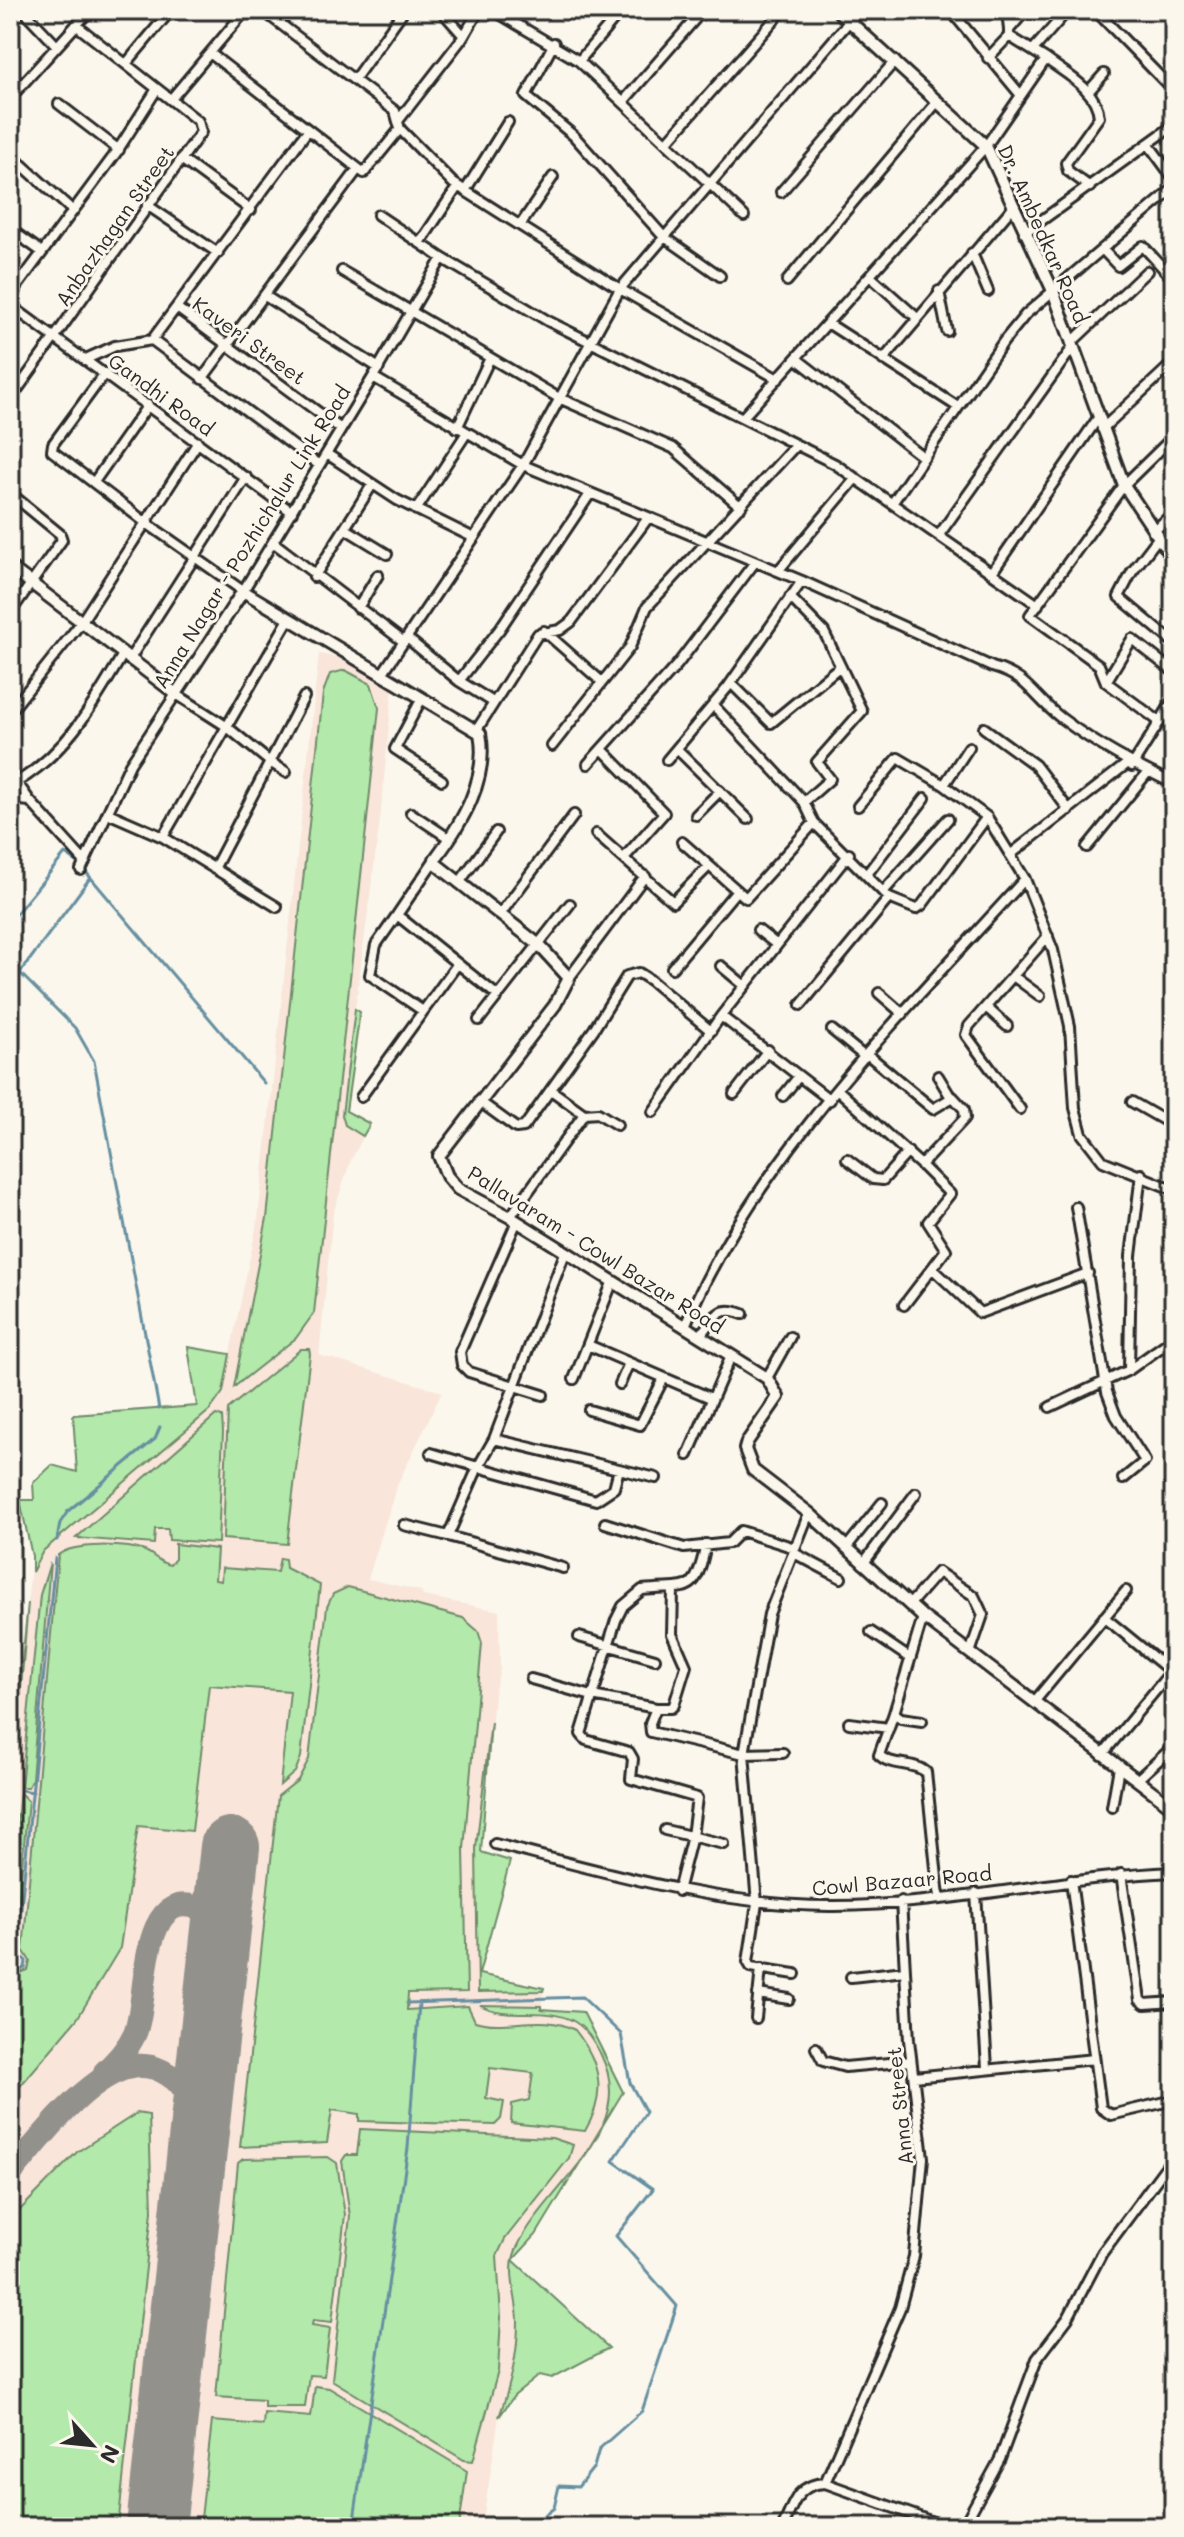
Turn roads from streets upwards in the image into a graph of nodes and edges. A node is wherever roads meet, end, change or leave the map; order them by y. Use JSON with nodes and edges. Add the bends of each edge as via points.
{"nodes":[{"id":1,"x":23,"y":10,"type":"edge"},
{"id":2,"x":90,"y":10,"type":"edge"},
{"id":3,"x":171,"y":10,"type":"edge"},
{"id":4,"x":246,"y":10,"type":"edge"},
{"id":5,"x":262,"y":10,"type":"edge"},
{"id":6,"x":404,"y":10,"type":"edge"},
{"id":7,"x":441,"y":10,"type":"edge"},
{"id":8,"x":479,"y":10,"type":"edge"},
{"id":9,"x":493,"y":10,"type":"edge"},
{"id":10,"x":622,"y":10,"type":"edge"},
{"id":11,"x":703,"y":10,"type":"edge"},
{"id":12,"x":783,"y":10,"type":"edge"},
{"id":13,"x":837,"y":10,"type":"edge"},
{"id":14,"x":859,"y":10,"type":"edge"},
{"id":15,"x":1007,"y":10,"type":"edge"},
{"id":16,"x":1026,"y":10,"type":"edge"},
{"id":17,"x":1068,"y":10,"type":"edge"},
{"id":18,"x":1095,"y":10,"type":"edge"},
{"id":19,"x":956,"y":17,"type":"dead end"},
{"id":20,"x":850,"y":21,"type":"junction"},
{"id":21,"x":76,"y":25,"type":"junction"},
{"id":22,"x":1009,"y":33,"type":"junction"},
{"id":23,"x":464,"y":36,"type":"junction"},
{"id":24,"x":554,"y":43,"type":"junction"},
{"id":25,"x":57,"y":46,"type":"junction"},
{"id":26,"x":1033,"y":50,"type":"junction"},
{"id":27,"x":211,"y":54,"type":"junction"},
{"id":28,"x":988,"y":58,"type":"junction"},
{"id":29,"x":1046,"y":59,"type":"junction"},
{"id":30,"x":579,"y":61,"type":"junction"},
{"id":31,"x":895,"y":61,"type":"junction"},
{"id":32,"x":126,"y":64,"type":"junction"},
{"id":33,"x":1104,"y":74,"type":"dead end"},
{"id":34,"x":354,"y":80,"type":"junction"},
{"id":35,"x":157,"y":89,"type":"junction"},
{"id":36,"x":1174,"y":91,"type":"edge"},
{"id":37,"x":1088,"y":92,"type":"junction"},
{"id":38,"x":1019,"y":93,"type":"junction"},
{"id":39,"x":10,"y":98,"type":"edge"},
{"id":40,"x":171,"y":99,"type":"junction"},
{"id":41,"x":938,"y":101,"type":"junction"},
{"id":42,"x":623,"y":102,"type":"junction"},
{"id":43,"x":59,"y":104,"type":"dead end"},
{"id":44,"x":508,"y":122,"type":"dead end"},
{"id":45,"x":399,"y":125,"type":"junction"},
{"id":46,"x":1174,"y":125,"type":"edge"},
{"id":47,"x":308,"y":130,"type":"junction"},
{"id":48,"x":667,"y":142,"type":"junction"},
{"id":49,"x":1149,"y":145,"type":"junction"},
{"id":50,"x":986,"y":146,"type":"junction"},
{"id":51,"x":119,"y":150,"type":"junction"},
{"id":52,"x":10,"y":154,"type":"edge"},
{"id":53,"x":181,"y":159,"type":"junction"},
{"id":54,"x":358,"y":169,"type":"junction"},
{"id":55,"x":553,"y":177,"type":"dead end"},
{"id":56,"x":1174,"y":179,"type":"edge"},
{"id":57,"x":712,"y":183,"type":"junction"},
{"id":58,"x":1090,"y":187,"type":"junction"},
{"id":59,"x":462,"y":188,"type":"junction"},
{"id":60,"x":1174,"y":188,"type":"edge"},
{"id":61,"x":781,"y":192,"type":"dead end"},
{"id":62,"x":147,"y":205,"type":"junction"},
{"id":63,"x":1012,"y":208,"type":"junction"},
{"id":64,"x":72,"y":210,"type":"junction"},
{"id":65,"x":251,"y":210,"type":"junction"},
{"id":66,"x":378,"y":215,"type":"dead end"},
{"id":67,"x":744,"y":216,"type":"dead end"},
{"id":68,"x":521,"y":224,"type":"junction"},
{"id":69,"x":10,"y":229,"type":"edge"},
{"id":70,"x":1024,"y":233,"type":"junction"},
{"id":71,"x":663,"y":236,"type":"junction"},
{"id":72,"x":420,"y":243,"type":"junction"},
{"id":73,"x":1102,"y":249,"type":"junction"},
{"id":74,"x":42,"y":252,"type":"junction"},
{"id":75,"x":218,"y":253,"type":"junction"},
{"id":76,"x":972,"y":253,"type":"junction"},
{"id":77,"x":442,"y":258,"type":"junction"},
{"id":78,"x":342,"y":271,"type":"dead end"},
{"id":79,"x":1147,"y":271,"type":"dead end"},
{"id":80,"x":720,"y":276,"type":"dead end"},
{"id":81,"x":871,"y":277,"type":"junction"},
{"id":82,"x":1174,"y":280,"type":"edge"},
{"id":83,"x":787,"y":281,"type":"dead end"},
{"id":84,"x":620,"y":289,"type":"junction"},
{"id":85,"x":939,"y":291,"type":"junction"},
{"id":86,"x":988,"y":291,"type":"dead end"},
{"id":87,"x":1053,"y":291,"type":"junction"},
{"id":88,"x":10,"y":296,"type":"edge"},
{"id":89,"x":265,"y":296,"type":"junction"},
{"id":90,"x":10,"y":305,"type":"edge"},
{"id":91,"x":177,"y":308,"type":"junction"},
{"id":92,"x":411,"y":312,"type":"junction"},
{"id":93,"x":916,"y":317,"type":"junction"},
{"id":94,"x":829,"y":324,"type":"junction"},
{"id":95,"x":947,"y":331,"type":"dead end"},
{"id":96,"x":55,"y":338,"type":"junction"},
{"id":97,"x":152,"y":340,"type":"junction"},
{"id":98,"x":590,"y":342,"type":"junction"},
{"id":99,"x":228,"y":345,"type":"junction"},
{"id":100,"x":1072,"y":345,"type":"junction"},
{"id":101,"x":490,"y":358,"type":"junction"},
{"id":102,"x":86,"y":359,"type":"junction"},
{"id":103,"x":797,"y":359,"type":"junction"},
{"id":104,"x":883,"y":360,"type":"junction"},
{"id":105,"x":1174,"y":362,"type":"edge"},
{"id":106,"x":376,"y":372,"type":"junction"},
{"id":107,"x":105,"y":373,"type":"junction"},
{"id":108,"x":202,"y":379,"type":"junction"},
{"id":109,"x":778,"y":379,"type":"junction"},
{"id":110,"x":559,"y":398,"type":"junction"},
{"id":111,"x":10,"y":400,"type":"edge"},
{"id":112,"x":148,"y":405,"type":"junction"},
{"id":113,"x":958,"y":407,"type":"junction"},
{"id":114,"x":744,"y":416,"type":"junction"},
{"id":115,"x":1100,"y":424,"type":"junction"},
{"id":116,"x":457,"y":428,"type":"junction"},
{"id":117,"x":341,"y":429,"type":"junction"},
{"id":118,"x":466,"y":434,"type":"junction"},
{"id":119,"x":1174,"y":436,"type":"edge"},
{"id":120,"x":198,"y":442,"type":"junction"},
{"id":121,"x":796,"y":445,"type":"junction"},
{"id":122,"x":327,"y":454,"type":"junction"},
{"id":123,"x":923,"y":457,"type":"junction"},
{"id":124,"x":319,"y":465,"type":"junction"},
{"id":125,"x":523,"y":465,"type":"junction"},
{"id":126,"x":246,"y":477,"type":"junction"},
{"id":127,"x":856,"y":478,"type":"junction"},
{"id":128,"x":94,"y":482,"type":"junction"},
{"id":129,"x":372,"y":485,"type":"junction"},
{"id":130,"x":1124,"y":485,"type":"junction"},
{"id":131,"x":10,"y":493,"type":"edge"},
{"id":132,"x":590,"y":494,"type":"junction"},
{"id":133,"x":893,"y":502,"type":"junction"},
{"id":134,"x":741,"y":507,"type":"junction"},
{"id":135,"x":416,"y":510,"type":"junction"},
{"id":136,"x":292,"y":512,"type":"junction"},
{"id":137,"x":1174,"y":512,"type":"edge"},
{"id":138,"x":648,"y":518,"type":"junction"},
{"id":139,"x":145,"y":522,"type":"junction"},
{"id":140,"x":346,"y":529,"type":"junction"},
{"id":141,"x":939,"y":535,"type":"junction"},
{"id":142,"x":1156,"y":535,"type":"junction"},
{"id":143,"x":474,"y":538,"type":"junction"},
{"id":144,"x":273,"y":542,"type":"junction"},
{"id":145,"x":709,"y":543,"type":"junction"},
{"id":146,"x":194,"y":554,"type":"junction"},
{"id":147,"x":387,"y":554,"type":"dead end"},
{"id":148,"x":1174,"y":560,"type":"edge"},
{"id":149,"x":755,"y":562,"type":"junction"},
{"id":150,"x":10,"y":567,"type":"edge"},
{"id":151,"x":778,"y":571,"type":"junction"},
{"id":152,"x":993,"y":571,"type":"junction"},
{"id":153,"x":378,"y":575,"type":"dead end"},
{"id":154,"x":314,"y":577,"type":"junction"},
{"id":155,"x":802,"y":581,"type":"junction"},
{"id":156,"x":33,"y":585,"type":"junction"},
{"id":157,"x":243,"y":591,"type":"junction"},
{"id":158,"x":790,"y":597,"type":"junction"},
{"id":159,"x":1038,"y":605,"type":"junction"},
{"id":160,"x":358,"y":608,"type":"junction"},
{"id":161,"x":10,"y":613,"type":"edge"},
{"id":162,"x":289,"y":619,"type":"junction"},
{"id":163,"x":80,"y":624,"type":"junction"},
{"id":164,"x":544,"y":631,"type":"junction"},
{"id":165,"x":406,"y":640,"type":"junction"},
{"id":166,"x":1174,"y":643,"type":"edge"},
{"id":167,"x":125,"y":658,"type":"junction"},
{"id":168,"x":838,"y":668,"type":"junction"},
{"id":169,"x":1174,"y":672,"type":"edge"},
{"id":170,"x":382,"y":674,"type":"junction"},
{"id":171,"x":459,"y":681,"type":"junction"},
{"id":172,"x":602,"y":682,"type":"junction"},
{"id":173,"x":1106,"y":682,"type":"junction"},
{"id":174,"x":731,"y":683,"type":"junction"},
{"id":175,"x":176,"y":694,"type":"junction"},
{"id":176,"x":304,"y":697,"type":"dead end"},
{"id":177,"x":422,"y":698,"type":"junction"},
{"id":178,"x":1174,"y":699,"type":"edge"},
{"id":179,"x":493,"y":702,"type":"junction"},
{"id":180,"x":714,"y":706,"type":"junction"},
{"id":181,"x":10,"y":712,"type":"edge"},
{"id":182,"x":1160,"y":722,"type":"junction"},
{"id":183,"x":226,"y":726,"type":"junction"},
{"id":184,"x":984,"y":728,"type":"dead end"},
{"id":185,"x":476,"y":731,"type":"junction"},
{"id":186,"x":552,"y":746,"type":"dead end"},
{"id":187,"x":969,"y":747,"type":"dead end"},
{"id":188,"x":602,"y":749,"type":"junction"},
{"id":189,"x":677,"y":749,"type":"junction"},
{"id":190,"x":667,"y":760,"type":"dead end"},
{"id":191,"x":270,"y":762,"type":"junction"},
{"id":192,"x":588,"y":764,"type":"dead end"},
{"id":193,"x":1130,"y":765,"type":"junction"},
{"id":194,"x":286,"y":772,"type":"dead end"},
{"id":195,"x":1148,"y":772,"type":"junction"},
{"id":196,"x":10,"y":773,"type":"edge"},
{"id":197,"x":442,"y":780,"type":"dead end"},
{"id":198,"x":17,"y":782,"type":"junction"},
{"id":199,"x":1174,"y":784,"type":"edge"},
{"id":200,"x":944,"y":785,"type":"junction"},
{"id":201,"x":720,"y":791,"type":"junction"},
{"id":202,"x":925,"y":798,"type":"dead end"},
{"id":203,"x":10,"y":799,"type":"edge"},
{"id":204,"x":30,"y":801,"type":"junction"},
{"id":205,"x":804,"y":802,"type":"junction"},
{"id":206,"x":858,"y":806,"type":"dead end"},
{"id":207,"x":1069,"y":810,"type":"junction"},
{"id":208,"x":108,"y":813,"type":"junction"},
{"id":209,"x":411,"y":813,"type":"dead end"},
{"id":210,"x":574,"y":815,"type":"dead end"},
{"id":211,"x":696,"y":815,"type":"dead end"},
{"id":212,"x":987,"y":817,"type":"junction"},
{"id":213,"x":748,"y":819,"type":"dead end"},
{"id":214,"x":948,"y":819,"type":"dead end"},
{"id":215,"x":814,"y":823,"type":"junction"},
{"id":216,"x":496,"y":832,"type":"dead end"},
{"id":217,"x":596,"y":834,"type":"dead end"},
{"id":218,"x":163,"y":837,"type":"junction"},
{"id":219,"x":450,"y":839,"type":"junction"},
{"id":220,"x":682,"y":842,"type":"dead end"},
{"id":221,"x":1087,"y":847,"type":"dead end"},
{"id":222,"x":849,"y":854,"type":"junction"},
{"id":223,"x":1010,"y":855,"type":"junction"},
{"id":224,"x":625,"y":857,"type":"junction"},
{"id":225,"x":435,"y":859,"type":"junction"},
{"id":226,"x":709,"y":866,"type":"junction"},
{"id":227,"x":214,"y":869,"type":"junction"},
{"id":228,"x":867,"y":874,"type":"junction"},
{"id":229,"x":645,"y":876,"type":"junction"},
{"id":230,"x":1025,"y":879,"type":"junction"},
{"id":231,"x":459,"y":883,"type":"junction"},
{"id":232,"x":737,"y":890,"type":"junction"},
{"id":233,"x":886,"y":895,"type":"junction"},
{"id":234,"x":570,"y":904,"type":"dead end"},
{"id":235,"x":277,"y":907,"type":"dead end"},
{"id":236,"x":501,"y":913,"type":"junction"},
{"id":237,"x":397,"y":915,"type":"junction"},
{"id":238,"x":758,"y":930,"type":"dead end"},
{"id":239,"x":1048,"y":936,"type":"junction"},
{"id":240,"x":539,"y":945,"type":"junction"},
{"id":241,"x":777,"y":945,"type":"junction"},
{"id":242,"x":456,"y":966,"type":"junction"},
{"id":243,"x":721,"y":966,"type":"dead end"},
{"id":244,"x":672,"y":968,"type":"dead end"},
{"id":245,"x":1013,"y":976,"type":"junction"},
{"id":246,"x":569,"y":978,"type":"junction"},
{"id":247,"x":745,"y":986,"type":"junction"},
{"id":248,"x":879,"y":993,"type":"dead end"},
{"id":249,"x":498,"y":996,"type":"junction"},
{"id":250,"x":1040,"y":996,"type":"dead end"},
{"id":251,"x":801,"y":1005,"type":"dead end"},
{"id":252,"x":986,"y":1007,"type":"junction"},
{"id":253,"x":423,"y":1011,"type":"junction"},
{"id":254,"x":903,"y":1014,"type":"junction"},
{"id":255,"x":721,"y":1016,"type":"junction"},
{"id":256,"x":479,"y":1020,"type":"dead end"},
{"id":257,"x":1007,"y":1026,"type":"dead end"},
{"id":258,"x":832,"y":1030,"type":"dead end"},
{"id":259,"x":711,"y":1031,"type":"junction"},
{"id":260,"x":768,"y":1050,"type":"junction"},
{"id":261,"x":866,"y":1056,"type":"junction"},
{"id":262,"x":799,"y":1076,"type":"junction"},
{"id":263,"x":938,"y":1076,"type":"dead end"},
{"id":264,"x":551,"y":1090,"type":"junction"},
{"id":265,"x":838,"y":1090,"type":"junction"},
{"id":266,"x":734,"y":1094,"type":"dead end"},
{"id":267,"x":783,"y":1096,"type":"dead end"},
{"id":268,"x":950,"y":1096,"type":"junction"},
{"id":269,"x":361,"y":1097,"type":"dead end"},
{"id":270,"x":830,"y":1100,"type":"junction"},
{"id":271,"x":479,"y":1101,"type":"junction"},
{"id":272,"x":1132,"y":1102,"type":"dead end"},
{"id":273,"x":1020,"y":1109,"type":"dead end"},
{"id":274,"x":653,"y":1112,"type":"dead end"},
{"id":275,"x":584,"y":1114,"type":"junction"},
{"id":276,"x":617,"y":1125,"type":"dead end"},
{"id":277,"x":1174,"y":1126,"type":"edge"},
{"id":278,"x":908,"y":1152,"type":"junction"},
{"id":279,"x":847,"y":1159,"type":"dead end"},
{"id":280,"x":921,"y":1165,"type":"junction"},
{"id":281,"x":1141,"y":1174,"type":"junction"},
{"id":282,"x":1174,"y":1184,"type":"edge"},
{"id":283,"x":1076,"y":1207,"type":"dead end"},
{"id":284,"x":513,"y":1219,"type":"junction"},
{"id":285,"x":565,"y":1253,"type":"junction"},
{"id":286,"x":933,"y":1269,"type":"junction"},
{"id":287,"x":1088,"y":1273,"type":"junction"},
{"id":288,"x":612,"y":1283,"type":"junction"},
{"id":289,"x":904,"y":1305,"type":"dead end"},
{"id":290,"x":743,"y":1314,"type":"dead end"},
{"id":291,"x":685,"y":1326,"type":"junction"},
{"id":292,"x":700,"y":1336,"type":"junction"},
{"id":293,"x":790,"y":1337,"type":"dead end"},
{"id":294,"x":1174,"y":1338,"type":"edge"},
{"id":295,"x":588,"y":1345,"type":"junction"},
{"id":296,"x":731,"y":1356,"type":"junction"},
{"id":297,"x":629,"y":1363,"type":"junction"},
{"id":298,"x":1129,"y":1370,"type":"junction"},
{"id":299,"x":664,"y":1378,"type":"junction"},
{"id":300,"x":767,"y":1378,"type":"junction"},
{"id":301,"x":1107,"y":1378,"type":"junction"},
{"id":302,"x":574,"y":1379,"type":"dead end"},
{"id":303,"x":512,"y":1384,"type":"junction"},
{"id":304,"x":620,"y":1384,"type":"dead end"},
{"id":305,"x":543,"y":1395,"type":"dead end"},
{"id":306,"x":711,"y":1398,"type":"junction"},
{"id":307,"x":1050,"y":1407,"type":"dead end"},
{"id":308,"x":589,"y":1410,"type":"dead end"},
{"id":309,"x":494,"y":1439,"type":"junction"},
{"id":310,"x":431,"y":1453,"type":"dead end"},
{"id":311,"x":688,"y":1455,"type":"dead end"},
{"id":312,"x":478,"y":1467,"type":"junction"},
{"id":313,"x":619,"y":1469,"type":"junction"},
{"id":314,"x":656,"y":1478,"type":"dead end"},
{"id":315,"x":1123,"y":1479,"type":"dead end"},
{"id":316,"x":916,"y":1493,"type":"dead end"},
{"id":317,"x":882,"y":1503,"type":"dead end"},
{"id":318,"x":809,"y":1513,"type":"junction"},
{"id":319,"x":605,"y":1523,"type":"dead end"},
{"id":320,"x":404,"y":1525,"type":"dead end"},
{"id":321,"x":448,"y":1536,"type":"junction"},
{"id":322,"x":706,"y":1544,"type":"junction"},
{"id":323,"x":846,"y":1548,"type":"junction"},
{"id":324,"x":794,"y":1551,"type":"junction"},
{"id":325,"x":863,"y":1564,"type":"junction"},
{"id":326,"x":563,"y":1568,"type":"dead end"},
{"id":327,"x":841,"y":1578,"type":"dead end"},
{"id":328,"x":673,"y":1590,"type":"junction"},
{"id":329,"x":1126,"y":1591,"type":"dead end"},
{"id":330,"x":910,"y":1604,"type":"junction"},
{"id":331,"x":923,"y":1617,"type":"junction"},
{"id":332,"x":1104,"y":1617,"type":"junction"},
{"id":333,"x":871,"y":1632,"type":"dead end"},
{"id":334,"x":579,"y":1637,"type":"dead end"},
{"id":335,"x":608,"y":1645,"type":"junction"},
{"id":336,"x":970,"y":1653,"type":"junction"},
{"id":337,"x":908,"y":1657,"type":"junction"},
{"id":338,"x":655,"y":1659,"type":"dead end"},
{"id":339,"x":1173,"y":1671,"type":"edge"},
{"id":340,"x":531,"y":1679,"type":"dead end"},
{"id":341,"x":592,"y":1696,"type":"junction"},
{"id":342,"x":1034,"y":1702,"type":"junction"},
{"id":343,"x":656,"y":1708,"type":"junction"},
{"id":344,"x":894,"y":1713,"type":"junction"},
{"id":345,"x":922,"y":1721,"type":"dead end"},
{"id":346,"x":849,"y":1723,"type":"dead end"},
{"id":347,"x":889,"y":1728,"type":"junction"},
{"id":348,"x":1174,"y":1746,"type":"edge"},
{"id":349,"x":783,"y":1753,"type":"dead end"},
{"id":350,"x":744,"y":1754,"type":"junction"},
{"id":351,"x":1102,"y":1755,"type":"junction"},
{"id":352,"x":1119,"y":1767,"type":"junction"},
{"id":353,"x":1138,"y":1779,"type":"junction"},
{"id":354,"x":1112,"y":1807,"type":"dead end"},
{"id":355,"x":1174,"y":1808,"type":"edge"},
{"id":356,"x":665,"y":1830,"type":"dead end"},
{"id":357,"x":692,"y":1836,"type":"junction"},
{"id":358,"x":495,"y":1844,"type":"dead end"},
{"id":359,"x":724,"y":1844,"type":"dead end"},
{"id":360,"x":1174,"y":1872,"type":"edge"},
{"id":361,"x":1121,"y":1874,"type":"junction"},
{"id":362,"x":1071,"y":1880,"type":"junction"},
{"id":363,"x":678,"y":1891,"type":"junction"},
{"id":364,"x":976,"y":1893,"type":"junction"},
{"id":365,"x":939,"y":1897,"type":"junction"},
{"id":366,"x":901,"y":1901,"type":"junction"},
{"id":367,"x":757,"y":1903,"type":"junction"},
{"id":368,"x":761,"y":1968,"type":"junction"},
{"id":369,"x":905,"y":1971,"type":"junction"},
{"id":370,"x":795,"y":1974,"type":"dead end"},
{"id":371,"x":851,"y":1977,"type":"dead end"},
{"id":372,"x":758,"y":1994,"type":"junction"},
{"id":373,"x":789,"y":1999,"type":"dead end"},
{"id":374,"x":1174,"y":2002,"type":"edge"},
{"id":375,"x":756,"y":2018,"type":"dead end"},
{"id":376,"x":816,"y":2048,"type":"dead end"},
{"id":377,"x":1094,"y":2059,"type":"junction"},
{"id":378,"x":911,"y":2061,"type":"junction"},
{"id":379,"x":987,"y":2068,"type":"junction"},
{"id":380,"x":914,"y":2077,"type":"junction"},
{"id":381,"x":1174,"y":2100,"type":"edge"},
{"id":382,"x":1174,"y":2156,"type":"edge"},
{"id":383,"x":825,"y":2483,"type":"junction"},
{"id":384,"x":783,"y":2527,"type":"edge"},
{"id":385,"x":949,"y":2527,"type":"edge"}],
"edges":[{"from":1,"to":25,"type":"street"},
{"from":2,"to":21,"type":"street"},
{"from":3,"to":32,"type":"street"},
{"from":4,"to":27,"type":"street"},
{"from":5,"to":34,"type":"street"},
{"from":6,"to":34,"type":"street"},
{"from":7,"to":23,"type":"street"},
{"from":8,"to":23,"type":"street"},
{"from":9,"to":24,"type":"street"},
{"from":10,"to":30,"type":"street"},
{"from":11,"to":42,"type":"street"},
{"from":12,"to":48,"type":"street"},
{"from":13,"to":20,"type":"street","name":"Dr. Ambedkar Road"},
{"from":14,"to":20,"type":"street"},
{"from":15,"to":22,"type":"street"},
{"from":16,"to":22,"type":"street"},
{"from":17,"to":26,"type":"street"},
{"from":18,"to":36,"type":"street"},
{"from":19,"to":28,"type":"street"},
{"from":20,"to":31,"type":"street","name":"Dr. Ambedkar Road"},
{"from":20,"to":57,"type":"street"},
{"from":21,"to":25,"type":"street"},
{"from":21,"to":32,"type":"street"},
{"from":22,"to":26,"type":"street"},
{"from":22,"to":28,"type":"street"},
{"from":23,"to":45,"type":"street"},
{"from":24,"to":30,"type":"street"},
{"from":24,"to":71,"type":"street","via":[[526,96],[574,136]]},
{"from":25,"to":39,"type":"street"},
{"from":26,"to":29,"type":"street"},
{"from":27,"to":40,"type":"street"},
{"from":27,"to":47,"type":"street"},
{"from":28,"to":38,"type":"street"},
{"from":29,"to":37,"type":"street"},
{"from":29,"to":38,"type":"street"},
{"from":30,"to":42,"type":"street"},
{"from":31,"to":41,"type":"street","name":"Dr. Ambedkar Road"},
{"from":31,"to":61,"type":"street"},
{"from":32,"to":35,"type":"street"},
{"from":33,"to":37,"type":"street"},
{"from":34,"to":45,"type":"street","via":[[395,111]]},
{"from":35,"to":40,"type":"street"},
{"from":35,"to":51,"type":"street"},
{"from":37,"to":58,"type":"street","via":[[1099,117],[1066,163],[1068,171]]},
{"from":38,"to":50,"type":"street"},
{"from":40,"to":53,"type":"street","name":"Anbazhagan Street","via":[[198,121],[201,132]]},
{"from":41,"to":50,"type":"street","name":"Dr. Ambedkar Road"},
{"from":41,"to":83,"type":"street"},
{"from":42,"to":48,"type":"street"},
{"from":43,"to":51,"type":"street"},
{"from":44,"to":59,"type":"street"},
{"from":45,"to":54,"type":"street","via":[[369,170]]},
{"from":45,"to":59,"type":"street"},
{"from":46,"to":49,"type":"street"},
{"from":47,"to":54,"type":"street"},
{"from":47,"to":65,"type":"street"},
{"from":48,"to":57,"type":"street"},
{"from":49,"to":56,"type":"street"},
{"from":49,"to":58,"type":"street"},
{"from":50,"to":63,"type":"street","name":"Dr. Ambedkar Road"},
{"from":50,"to":81,"type":"street"},
{"from":51,"to":64,"type":"street"},
{"from":52,"to":64,"type":"street"},
{"from":53,"to":62,"type":"street","name":"Anbazhagan Street"},
{"from":53,"to":65,"type":"street"},
{"from":54,"to":89,"type":"street"},
{"from":55,"to":68,"type":"street"},
{"from":57,"to":67,"type":"street"},
{"from":57,"to":71,"type":"street"},
{"from":58,"to":70,"type":"street"},
{"from":59,"to":68,"type":"street"},
{"from":59,"to":72,"type":"street"},
{"from":60,"to":73,"type":"street"},
{"from":62,"to":75,"type":"street"},
{"from":62,"to":96,"type":"street","name":"Anbazhagan Street"},
{"from":63,"to":70,"type":"street","name":"Dr. Ambedkar Road"},
{"from":63,"to":76,"type":"street"},
{"from":64,"to":74,"type":"street"},
{"from":65,"to":75,"type":"street"},
{"from":66,"to":72,"type":"street"},
{"from":68,"to":84,"type":"street"},
{"from":69,"to":74,"type":"street"},
{"from":70,"to":87,"type":"street","name":"Dr. Ambedkar Road"},
{"from":71,"to":80,"type":"street"},
{"from":71,"to":84,"type":"street"},
{"from":72,"to":77,"type":"street"},
{"from":73,"to":82,"type":"street","via":[[1118,266],[1143,246]]},
{"from":73,"to":87,"type":"street"},
{"from":74,"to":88,"type":"street"},
{"from":75,"to":91,"type":"street"},
{"from":76,"to":85,"type":"street"},
{"from":76,"to":86,"type":"street"},
{"from":77,"to":92,"type":"street"},
{"from":77,"to":98,"type":"street"},
{"from":78,"to":92,"type":"street"},
{"from":79,"to":100,"type":"street"},
{"from":81,"to":93,"type":"street"},
{"from":81,"to":94,"type":"street"},
{"from":84,"to":98,"type":"street"},
{"from":84,"to":109,"type":"street"},
{"from":85,"to":93,"type":"street"},
{"from":85,"to":95,"type":"street"},
{"from":87,"to":100,"type":"street","name":"Dr. Ambedkar Road"},
{"from":87,"to":113,"type":"street","via":[[1004,341]]},
{"from":89,"to":99,"type":"street"},
{"from":89,"to":106,"type":"street"},
{"from":90,"to":96,"type":"street","name":"Gandhi Road"},
{"from":91,"to":97,"type":"street"},
{"from":91,"to":99,"type":"street","name":"Kaveri Street"},
{"from":92,"to":101,"type":"street"},
{"from":92,"to":106,"type":"street"},
{"from":93,"to":104,"type":"street"},
{"from":94,"to":103,"type":"street"},
{"from":94,"to":104,"type":"street"},
{"from":96,"to":102,"type":"street","name":"Gandhi Road"},
{"from":96,"to":111,"type":"street","name":"Anbazhagan Street"},
{"from":97,"to":102,"type":"street","via":[[115,346]]},
{"from":97,"to":108,"type":"street"},
{"from":98,"to":110,"type":"street"},
{"from":98,"to":114,"type":"street"},
{"from":99,"to":108,"type":"street"},
{"from":99,"to":117,"type":"street","name":"Kaveri Street"},
{"from":100,"to":115,"type":"street","name":"Dr. Ambedkar Road"},
{"from":100,"to":141,"type":"street"},
{"from":101,"to":110,"type":"street"},
{"from":101,"to":116,"type":"street"},
{"from":102,"to":107,"type":"street","name":"Gandhi Road"},
{"from":103,"to":109,"type":"street"},
{"from":103,"to":123,"type":"street"},
{"from":104,"to":113,"type":"street"},
{"from":105,"to":115,"type":"street"},
{"from":106,"to":116,"type":"street","name":"Anna Nagar - Pozhichalur Link Road"},
{"from":106,"to":117,"type":"street","name":"Anna Nagar - Pozhichalur Link Road"},
{"from":107,"to":112,"type":"street","name":"Gandhi Road"},
{"from":107,"to":128,"type":"street","via":[[51,448]]},
{"from":108,"to":124,"type":"street"},
{"from":109,"to":114,"type":"street"},
{"from":110,"to":125,"type":"street"},
{"from":110,"to":134,"type":"street","via":[[673,448]]},
{"from":112,"to":120,"type":"street","name":"Gandhi Road"},
{"from":112,"to":128,"type":"street"},
{"from":113,"to":123,"type":"street"},
{"from":114,"to":121,"type":"street"},
{"from":115,"to":130,"type":"street","name":"Dr. Ambedkar Road"},
{"from":115,"to":152,"type":"street"},
{"from":116,"to":118,"type":"street","name":"Anna Nagar - Pozhichalur Link Road"},
{"from":117,"to":122,"type":"street","name":"Anna Nagar - Pozhichalur Link Road"},
{"from":118,"to":125,"type":"street","name":"Anna Nagar - Pozhichalur Link Road"},
{"from":118,"to":135,"type":"street"},
{"from":119,"to":130,"type":"street"},
{"from":120,"to":126,"type":"street","name":"Gandhi Road"},
{"from":120,"to":139,"type":"street"},
{"from":121,"to":127,"type":"street"},
{"from":121,"to":134,"type":"street"},
{"from":122,"to":124,"type":"street","name":"Anna Nagar - Pozhichalur Link Road"},
{"from":122,"to":129,"type":"street"},
{"from":123,"to":133,"type":"street"},
{"from":124,"to":136,"type":"street","name":"Anna Nagar - Pozhichalur Link Road"},
{"from":125,"to":132,"type":"street","name":"Anna Nagar - Pozhichalur Link Road"},
{"from":125,"to":143,"type":"street"},
{"from":126,"to":136,"type":"street","name":"Gandhi Road"},
{"from":126,"to":146,"type":"street"},
{"from":127,"to":133,"type":"street"},
{"from":127,"to":151,"type":"street"},
{"from":128,"to":139,"type":"street"},
{"from":129,"to":135,"type":"street"},
{"from":129,"to":140,"type":"street"},
{"from":130,"to":142,"type":"street","name":"Dr. Ambedkar Road"},
{"from":130,"to":159,"type":"street"},
{"from":131,"to":156,"type":"street","via":[[60,534],[60,546]]},
{"from":132,"to":138,"type":"street","name":"Anna Nagar - Pozhichalur Link Road"},
{"from":132,"to":171,"type":"street"},
{"from":133,"to":141,"type":"street"},
{"from":134,"to":145,"type":"street"},
{"from":135,"to":143,"type":"street"},
{"from":136,"to":144,"type":"street","name":"Anna Nagar - Pozhichalur Link Road"},
{"from":137,"to":142,"type":"street"},
{"from":138,"to":145,"type":"street","name":"Anna Nagar - Pozhichalur Link Road"},
{"from":138,"to":164,"type":"street","via":[[571,622],[560,630]]},
{"from":139,"to":146,"type":"street"},
{"from":139,"to":163,"type":"street"},
{"from":140,"to":147,"type":"street"},
{"from":140,"to":154,"type":"street"},
{"from":141,"to":152,"type":"street"},
{"from":142,"to":148,"type":"street","name":"Dr. Ambedkar Road"},
{"from":142,"to":166,"type":"street","via":[[1119,597]]},
{"from":143,"to":165,"type":"street"},
{"from":144,"to":154,"type":"street"},
{"from":144,"to":157,"type":"street","name":"Anna Nagar - Pozhichalur Link Road"},
{"from":145,"to":149,"type":"street","name":"Anna Nagar - Pozhichalur Link Road"},
{"from":145,"to":172,"type":"street","via":[[647,607],[630,647]]},
{"from":146,"to":157,"type":"street"},
{"from":146,"to":167,"type":"street"},
{"from":149,"to":151,"type":"street","name":"Anna Nagar - Pozhichalur Link Road"},
{"from":149,"to":188,"type":"street","via":[[677,665]]},
{"from":150,"to":156,"type":"street"},
{"from":151,"to":155,"type":"street","name":"Anna Nagar - Pozhichalur Link Road"},
{"from":152,"to":159,"type":"street"},
{"from":153,"to":160,"type":"street"},
{"from":154,"to":160,"type":"street"},
{"from":155,"to":158,"type":"street"},
{"from":155,"to":193,"type":"street","name":"Anna Nagar - Pozhichalur Link Road","via":[[1015,673],[1058,716]]},
{"from":156,"to":161,"type":"street"},
{"from":156,"to":163,"type":"street"},
{"from":157,"to":162,"type":"street"},
{"from":157,"to":175,"type":"street","name":"Anna Nagar - Pozhichalur Link Road"},
{"from":158,"to":168,"type":"street","via":[[818,622]]},
{"from":158,"to":174,"type":"street"},
{"from":159,"to":173,"type":"street","via":[[1030,615],[1099,665]]},
{"from":160,"to":165,"type":"street"},
{"from":162,"to":170,"type":"street"},
{"from":162,"to":183,"type":"street"},
{"from":163,"to":167,"type":"street"},
{"from":163,"to":181,"type":"street"},
{"from":164,"to":172,"type":"street"},
{"from":164,"to":179,"type":"street"},
{"from":165,"to":170,"type":"street"},
{"from":165,"to":171,"type":"street"},
{"from":167,"to":175,"type":"street"},
{"from":167,"to":198,"type":"street","via":[[62,747]]},
{"from":168,"to":174,"type":"street","via":[[771,723]]},
{"from":168,"to":205,"type":"street","via":[[862,711],[817,762],[830,779]]},
{"from":169,"to":173,"type":"street","via":[[1132,639]]},
{"from":170,"to":177,"type":"street"},
{"from":171,"to":179,"type":"street"},
{"from":172,"to":186,"type":"street"},
{"from":173,"to":182,"type":"street"},
{"from":174,"to":180,"type":"street"},
{"from":175,"to":183,"type":"street"},
{"from":175,"to":208,"type":"street","name":"Anna Nagar - Pozhichalur Link Road","via":[[130,764]]},
{"from":176,"to":191,"type":"street"},
{"from":177,"to":185,"type":"street"},
{"from":177,"to":197,"type":"street","via":[[395,749]]},
{"from":178,"to":182,"type":"street"},
{"from":179,"to":185,"type":"street"},
{"from":180,"to":189,"type":"street"},
{"from":180,"to":205,"type":"street"},
{"from":182,"to":193,"type":"street"},
{"from":183,"to":191,"type":"street"},
{"from":183,"to":218,"type":"street"},
{"from":184,"to":207,"type":"street","via":[[1035,765]]},
{"from":185,"to":219,"type":"street","via":[[483,749],[481,777]]},
{"from":187,"to":200,"type":"street"},
{"from":188,"to":192,"type":"street"},
{"from":188,"to":224,"type":"street","via":[[664,813]]},
{"from":189,"to":190,"type":"street"},
{"from":189,"to":201,"type":"street"},
{"from":191,"to":194,"type":"street"},
{"from":191,"to":227,"type":"street"},
{"from":193,"to":195,"type":"street","name":"Anna Nagar - Pozhichalur Link Road"},
{"from":193,"to":207,"type":"street"},
{"from":195,"to":199,"type":"street","name":"Anna Nagar - Pozhichalur Link Road"},
{"from":195,"to":221,"type":"street"},
{"from":196,"to":198,"type":"street"},
{"from":198,"to":204,"type":"street"},
{"from":200,"to":206,"type":"street","via":[[898,758]]},
{"from":200,"to":212,"type":"street"},
{"from":201,"to":211,"type":"street"},
{"from":201,"to":213,"type":"street"},
{"from":202,"to":228,"type":"street"},
{"from":203,"to":204,"type":"street"},
{"from":204,"to":208,"type":"street","name":"Anna Nagar - Pozhichalur Link Road","via":[[83,866]]},
{"from":205,"to":215,"type":"street"},
{"from":207,"to":223,"type":"street"},
{"from":208,"to":218,"type":"street"},
{"from":209,"to":219,"type":"street"},
{"from":210,"to":236,"type":"street"},
{"from":212,"to":223,"type":"street"},
{"from":212,"to":233,"type":"street","via":[[922,905],[902,907]]},
{"from":214,"to":233,"type":"street"},
{"from":215,"to":222,"type":"street"},
{"from":215,"to":232,"type":"street","via":[[746,898]]},
{"from":216,"to":231,"type":"street"},
{"from":217,"to":224,"type":"street"},
{"from":218,"to":227,"type":"street"},
{"from":219,"to":225,"type":"street"},
{"from":220,"to":226,"type":"street"},
{"from":222,"to":228,"type":"street"},
{"from":222,"to":241,"type":"street"},
{"from":223,"to":230,"type":"street"},
{"from":224,"to":229,"type":"street"},
{"from":225,"to":231,"type":"street"},
{"from":225,"to":237,"type":"street"},
{"from":226,"to":229,"type":"street","via":[[673,902]]},
{"from":226,"to":232,"type":"street"},
{"from":227,"to":235,"type":"street"},
{"from":228,"to":233,"type":"street"},
{"from":229,"to":246,"type":"street"},
{"from":230,"to":239,"type":"street"},
{"from":230,"to":254,"type":"street"},
{"from":231,"to":236,"type":"street"},
{"from":232,"to":244,"type":"street"},
{"from":233,"to":251,"type":"street"},
{"from":234,"to":240,"type":"street"},
{"from":236,"to":240,"type":"street"},
{"from":237,"to":242,"type":"street"},
{"from":237,"to":253,"type":"street","via":[[376,945],[370,975]]},
{"from":238,"to":241,"type":"street"},
{"from":239,"to":245,"type":"street"},
{"from":239,"to":281,"type":"street","via":[[1070,1026],[1075,1108],[1082,1134],[1103,1161]]},
{"from":240,"to":246,"type":"street"},
{"from":240,"to":249,"type":"street"},
{"from":241,"to":247,"type":"street"},
{"from":242,"to":249,"type":"street"},
{"from":242,"to":253,"type":"street"},
{"from":243,"to":247,"type":"street"},
{"from":245,"to":250,"type":"street"},
{"from":245,"to":252,"type":"street"},
{"from":246,"to":271,"type":"street","name":"Pallavaram - Cowl Bazar Road","via":[[555,1005]]},
{"from":247,"to":255,"type":"street"},
{"from":248,"to":254,"type":"street"},
{"from":249,"to":256,"type":"street"},
{"from":252,"to":257,"type":"street"},
{"from":252,"to":273,"type":"street","via":[[966,1035]]},
{"from":253,"to":269,"type":"street"},
{"from":254,"to":261,"type":"street"},
{"from":255,"to":259,"type":"street"},
{"from":255,"to":260,"type":"street"},
{"from":258,"to":261,"type":"street"},
{"from":259,"to":264,"type":"street","via":[[650,980],[639,973],[627,976]]},
{"from":259,"to":274,"type":"street"},
{"from":260,"to":262,"type":"street"},
{"from":260,"to":266,"type":"street"},
{"from":261,"to":265,"type":"street"},
{"from":261,"to":268,"type":"street","via":[[933,1109]]},
{"from":262,"to":267,"type":"street"},
{"from":262,"to":270,"type":"street"},
{"from":263,"to":268,"type":"street"},
{"from":264,"to":271,"type":"street","via":[[520,1129]]},
{"from":264,"to":275,"type":"street"},
{"from":265,"to":270,"type":"street"},
{"from":265,"to":278,"type":"street"},
{"from":268,"to":280,"type":"street","via":[[966,1115]]},
{"from":270,"to":291,"type":"street","via":[[714,1261]]},
{"from":271,"to":284,"type":"street","name":"Pallavaram - Cowl Bazar Road","via":[[439,1156],[458,1189]]},
{"from":272,"to":277,"type":"street"},
{"from":275,"to":276,"type":"street","via":[[593,1111]]},
{"from":275,"to":284,"type":"street"},
{"from":278,"to":279,"type":"street","via":[[883,1180],[873,1179]]},
{"from":278,"to":280,"type":"street"},
{"from":280,"to":286,"type":"street","via":[[950,1194],[928,1222],[946,1247]]},
{"from":281,"to":282,"type":"street","via":[[1172,1189]]},
{"from":281,"to":298,"type":"street","via":[[1131,1256]]},
{"from":283,"to":287,"type":"street"},
{"from":284,"to":285,"type":"street","name":"Pallavaram - Cowl Bazar Road"},
{"from":284,"to":303,"type":"street","via":[[460,1352],[469,1372]]},
{"from":285,"to":288,"type":"street","name":"Pallavaram - Cowl Bazar Road"},
{"from":285,"to":303,"type":"street"},
{"from":286,"to":287,"type":"street","via":[[980,1313]]},
{"from":286,"to":289,"type":"street"},
{"from":287,"to":301,"type":"street"},
{"from":288,"to":291,"type":"street","name":"Pallavaram - Cowl Bazar Road"},
{"from":288,"to":295,"type":"street"},
{"from":290,"to":292,"type":"street","via":[[718,1312]]},
{"from":291,"to":292,"type":"street","name":"Pallavaram - Cowl Bazar Road"},
{"from":292,"to":296,"type":"street","name":"Pallavaram - Cowl Bazar Road"},
{"from":293,"to":300,"type":"street"},
{"from":294,"to":298,"type":"street"},
{"from":295,"to":297,"type":"street"},
{"from":295,"to":302,"type":"street"},
{"from":296,"to":300,"type":"street","name":"Pallavaram - Cowl Bazar Road"},
{"from":296,"to":306,"type":"street"},
{"from":297,"to":299,"type":"street"},
{"from":297,"to":304,"type":"street"},
{"from":298,"to":301,"type":"street"},
{"from":299,"to":306,"type":"street"},
{"from":299,"to":308,"type":"street","via":[[640,1425]]},
{"from":300,"to":318,"type":"street","via":[[778,1397],[747,1442],[748,1460],[764,1480]]},
{"from":301,"to":307,"type":"street"},
{"from":301,"to":315,"type":"street","via":[[1116,1416],[1145,1461]]},
{"from":303,"to":305,"type":"street"},
{"from":303,"to":309,"type":"street"},
{"from":306,"to":311,"type":"street"},
{"from":309,"to":312,"type":"street"},
{"from":309,"to":313,"type":"street"},
{"from":310,"to":312,"type":"street"},
{"from":312,"to":313,"type":"street","via":[[596,1500],[614,1488]]},
{"from":312,"to":321,"type":"street"},
{"from":313,"to":314,"type":"street"},
{"from":316,"to":325,"type":"street"},
{"from":317,"to":323,"type":"street"},
{"from":318,"to":323,"type":"street"},
{"from":318,"to":324,"type":"street"},
{"from":319,"to":322,"type":"street","via":[[684,1548]]},
{"from":320,"to":321,"type":"street"},
{"from":321,"to":326,"type":"street"},
{"from":322,"to":324,"type":"street","via":[[729,1543],[741,1531]]},
{"from":322,"to":328,"type":"street","via":[[700,1577]]},
{"from":323,"to":325,"type":"street"},
{"from":324,"to":327,"type":"street"},
{"from":324,"to":350,"type":"street","via":[[769,1614]]},
{"from":325,"to":330,"type":"street"},
{"from":328,"to":335,"type":"street","via":[[647,1589],[636,1595],[623,1606]]},
{"from":328,"to":343,"type":"street","via":[[672,1634],[686,1666],[674,1705]]},
{"from":329,"to":332,"type":"street"},
{"from":330,"to":331,"type":"street"},
{"from":330,"to":336,"type":"street","via":[[938,1572],[974,1596],[983,1615]]},
{"from":331,"to":336,"type":"street"},
{"from":331,"to":337,"type":"street"},
{"from":332,"to":339,"type":"street"},
{"from":332,"to":342,"type":"street"},
{"from":333,"to":337,"type":"street"},
{"from":334,"to":335,"type":"street"},
{"from":335,"to":338,"type":"street"},
{"from":335,"to":341,"type":"street"},
{"from":336,"to":342,"type":"street"},
{"from":337,"to":344,"type":"street"},
{"from":339,"to":351,"type":"street"},
{"from":340,"to":341,"type":"street"},
{"from":341,"to":343,"type":"street"},
{"from":341,"to":357,"type":"street","via":[[582,1737],[629,1752],[631,1779],[697,1798]]},
{"from":342,"to":351,"type":"street"},
{"from":343,"to":350,"type":"street","via":[[650,1728],[654,1735]]},
{"from":344,"to":345,"type":"street"},
{"from":344,"to":347,"type":"street"},
{"from":346,"to":347,"type":"street"},
{"from":347,"to":365,"type":"street","via":[[880,1758],[926,1772]]},
{"from":348,"to":353,"type":"street"},
{"from":349,"to":350,"type":"street"},
{"from":350,"to":367,"type":"street"},
{"from":351,"to":352,"type":"street"},
{"from":352,"to":353,"type":"street"},
{"from":352,"to":354,"type":"street"},
{"from":353,"to":355,"type":"street"},
{"from":356,"to":357,"type":"street"},
{"from":357,"to":359,"type":"street"},
{"from":357,"to":363,"type":"street"},
{"from":358,"to":363,"type":"street","name":"Cowl Bazaar Road"},
{"from":360,"to":361,"type":"street","name":"Cowl Bazaar Road"},
{"from":361,"to":362,"type":"street","name":"Cowl Bazaar Road"},
{"from":361,"to":374,"type":"street","via":[[1140,2000]]},
{"from":362,"to":364,"type":"street","name":"Cowl Bazaar Road"},
{"from":362,"to":377,"type":"street"},
{"from":363,"to":367,"type":"street","name":"Cowl Bazaar Road"},
{"from":364,"to":365,"type":"street","name":"Cowl Bazaar Road"},
{"from":364,"to":379,"type":"street"},
{"from":365,"to":366,"type":"street","name":"Cowl Bazaar Road"},
{"from":366,"to":367,"type":"street","name":"Cowl Bazaar Road","via":[[832,1906]]},
{"from":366,"to":369,"type":"street","name":"Anna Street"},
{"from":367,"to":368,"type":"street","via":[[748,1962]]},
{"from":368,"to":370,"type":"street"},
{"from":368,"to":372,"type":"street"},
{"from":369,"to":371,"type":"street"},
{"from":369,"to":378,"type":"street","name":"Anna Street"},
{"from":372,"to":373,"type":"street"},
{"from":372,"to":375,"type":"street"},
{"from":376,"to":378,"type":"street","via":[[823,2061],[845,2067]]},
{"from":377,"to":379,"type":"street"},
{"from":377,"to":381,"type":"street","via":[[1101,2108],[1107,2113]]},
{"from":378,"to":380,"type":"street","name":"Anna Street"},
{"from":379,"to":380,"type":"street"},
{"from":380,"to":383,"type":"street","name":"Anna Street","via":[[923,2158],[914,2256],[900,2308]]},
{"from":382,"to":385,"type":"street","via":[[1102,2253],[1068,2318],[1037,2359],[984,2493],[965,2523]]},
{"from":383,"to":384,"type":"street","via":[[797,2494]]},
{"from":383,"to":385,"type":"street"}]}
